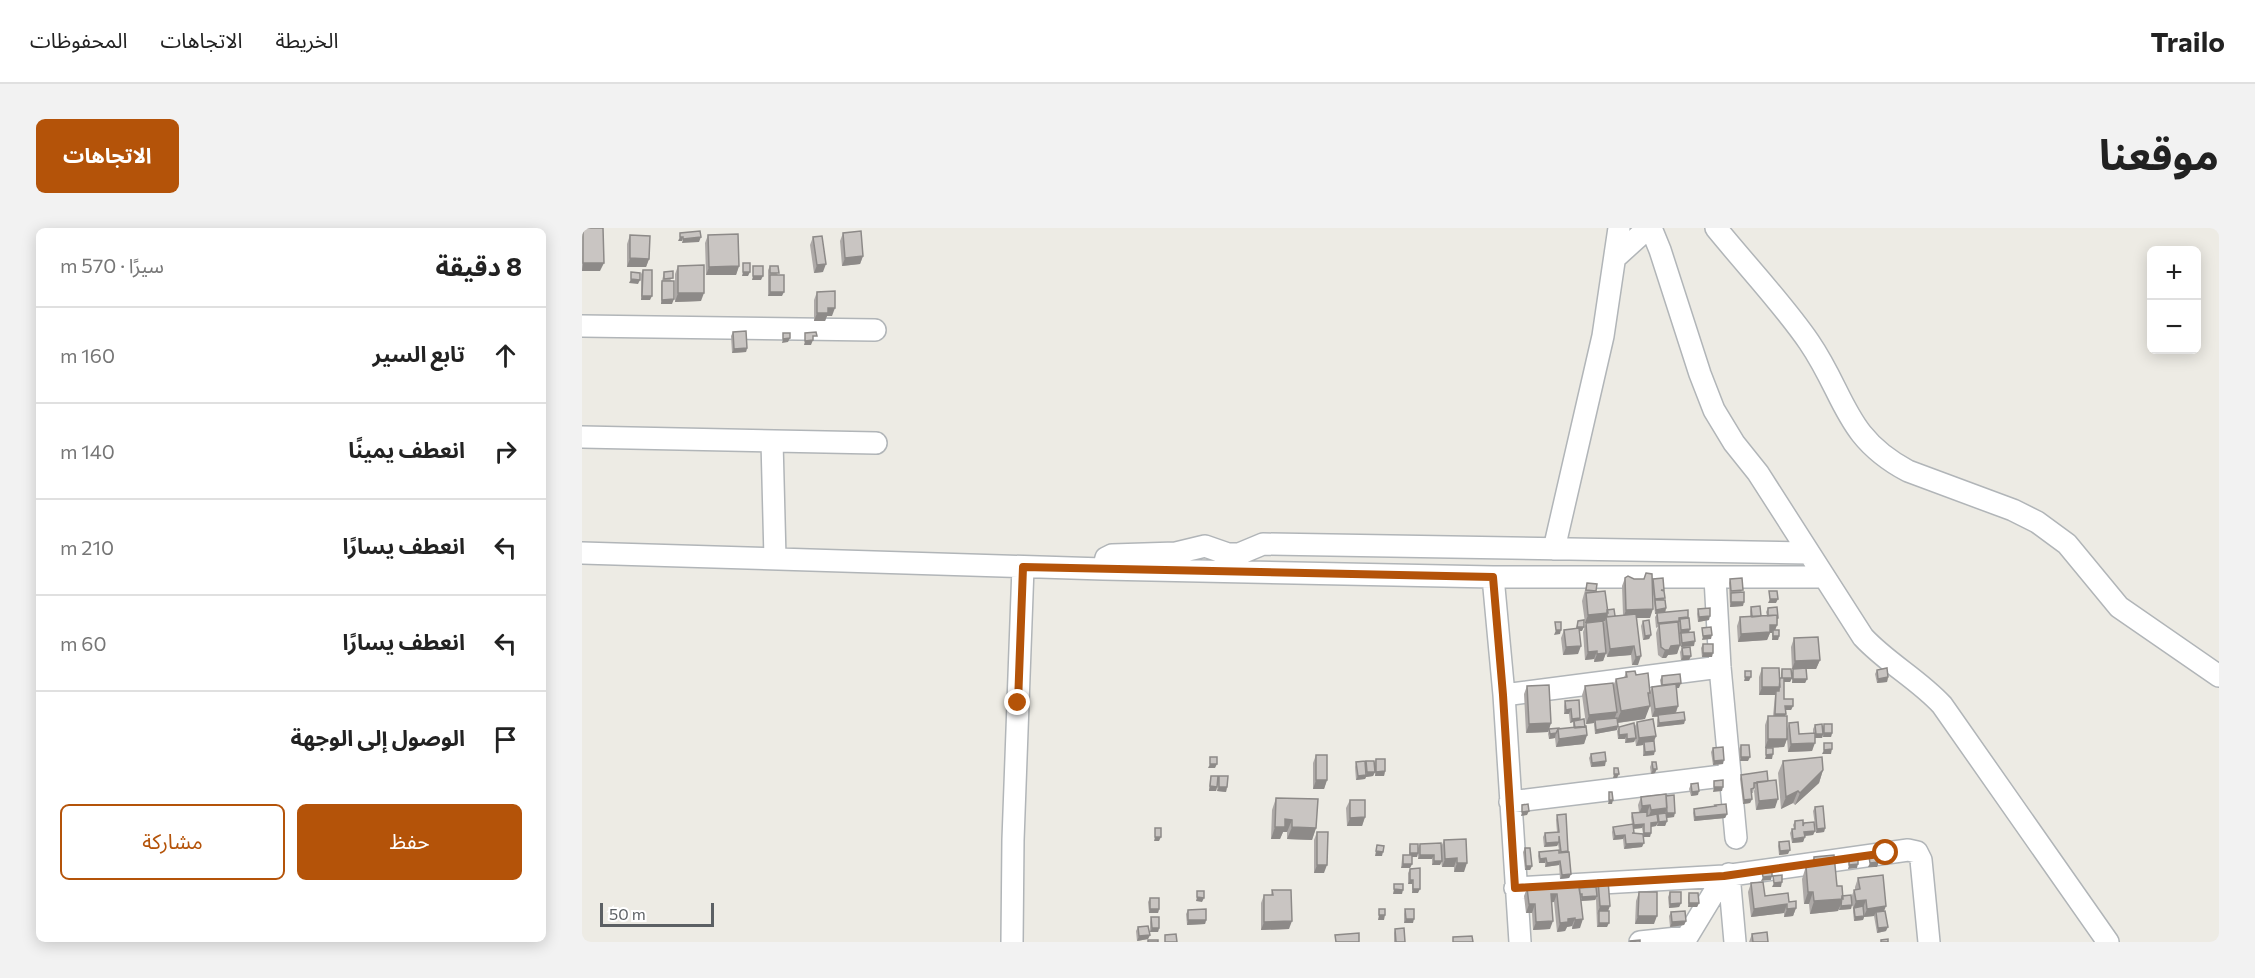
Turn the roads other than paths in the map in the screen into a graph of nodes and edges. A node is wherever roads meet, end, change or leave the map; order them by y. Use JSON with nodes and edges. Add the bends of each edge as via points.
{"nodes":[{"id":1,"x":1619,"y":228,"type":"edge"},
{"id":2,"x":1649,"y":228,"type":"edge"},
{"id":3,"x":1716,"y":228,"type":"edge"},
{"id":4,"x":1616,"y":257,"type":"junction"},
{"id":5,"x":582,"y":326,"type":"edge"},
{"id":6,"x":875,"y":330,"type":"dead end"},
{"id":7,"x":582,"y":437,"type":"edge"},
{"id":8,"x":772,"y":441,"type":"junction"},
{"id":9,"x":876,"y":443,"type":"dead end"},
{"id":10,"x":1554,"y":549,"type":"junction"},
{"id":11,"x":582,"y":553,"type":"edge"},
{"id":12,"x":1809,"y":553,"type":"junction"},
{"id":13,"x":775,"y":558,"type":"junction"},
{"id":14,"x":1023,"y":567,"type":"junction"},
{"id":15,"x":1103,"y":569,"type":"junction"},
{"id":16,"x":1493,"y":577,"type":"junction"},
{"id":17,"x":1824,"y":577,"type":"junction"},
{"id":18,"x":1715,"y":578,"type":"junction"},
{"id":19,"x":1720,"y":667,"type":"junction"},
{"id":20,"x":2219,"y":676,"type":"edge"},
{"id":21,"x":1503,"y":695,"type":"junction"},
{"id":22,"x":1730,"y":775,"type":"junction"},
{"id":23,"x":1510,"y":802,"type":"junction"},
{"id":24,"x":1736,"y":838,"type":"dead end"},
{"id":25,"x":1726,"y":875,"type":"junction"},
{"id":26,"x":1515,"y":888,"type":"junction"},
{"id":27,"x":1686,"y":940,"type":"edge"},
{"id":28,"x":1012,"y":942,"type":"edge"},
{"id":29,"x":1520,"y":942,"type":"edge"},
{"id":30,"x":1640,"y":942,"type":"edge"},
{"id":31,"x":1735,"y":942,"type":"edge"},
{"id":32,"x":1929,"y":942,"type":"edge"},
{"id":33,"x":2108,"y":942,"type":"edge"}],
"edges":[{"from":1,"to":4,"type":"street"},
{"from":2,"to":4,"type":"street"},
{"from":2,"to":12,"type":"street","via":[[1714,410]]},
{"from":3,"to":20,"type":"street","via":[[1809,342],[1851,420],[1869,444],[1908,471],[2013,510],[2045,527],[2080,558],[2119,607]]},
{"from":4,"to":10,"type":"street","via":[[1601,347]]},
{"from":5,"to":6,"type":"street"},
{"from":7,"to":8,"type":"street"},
{"from":8,"to":9,"type":"street"},
{"from":8,"to":13,"type":"street"},
{"from":10,"to":12,"type":"street"},
{"from":10,"to":15,"type":"street","via":[[1263,544],[1233,555],[1204,546],[1176,553],[1112,555],[1106,558]]},
{"from":11,"to":13,"type":"street"},
{"from":12,"to":17,"type":"street"},
{"from":13,"to":14,"type":"street"},
{"from":14,"to":15,"type":"street"},
{"from":14,"to":28,"type":"street"},
{"from":15,"to":16,"type":"street"},
{"from":16,"to":18,"type":"street"},
{"from":16,"to":21,"type":"street"},
{"from":17,"to":18,"type":"street"},
{"from":17,"to":33,"type":"street","via":[[1874,648],[1942,705]]},
{"from":18,"to":19,"type":"street"},
{"from":19,"to":21,"type":"street"},
{"from":19,"to":22,"type":"street"},
{"from":21,"to":23,"type":"street"},
{"from":22,"to":23,"type":"street"},
{"from":22,"to":24,"type":"street"},
{"from":23,"to":26,"type":"street"},
{"from":25,"to":26,"type":"street"},
{"from":25,"to":27,"type":"street"},
{"from":25,"to":31,"type":"street"},
{"from":25,"to":32,"type":"street","via":[[1908,850],[1917,852]]},
{"from":26,"to":29,"type":"street"},
{"from":27,"to":30,"type":"street"}]}
